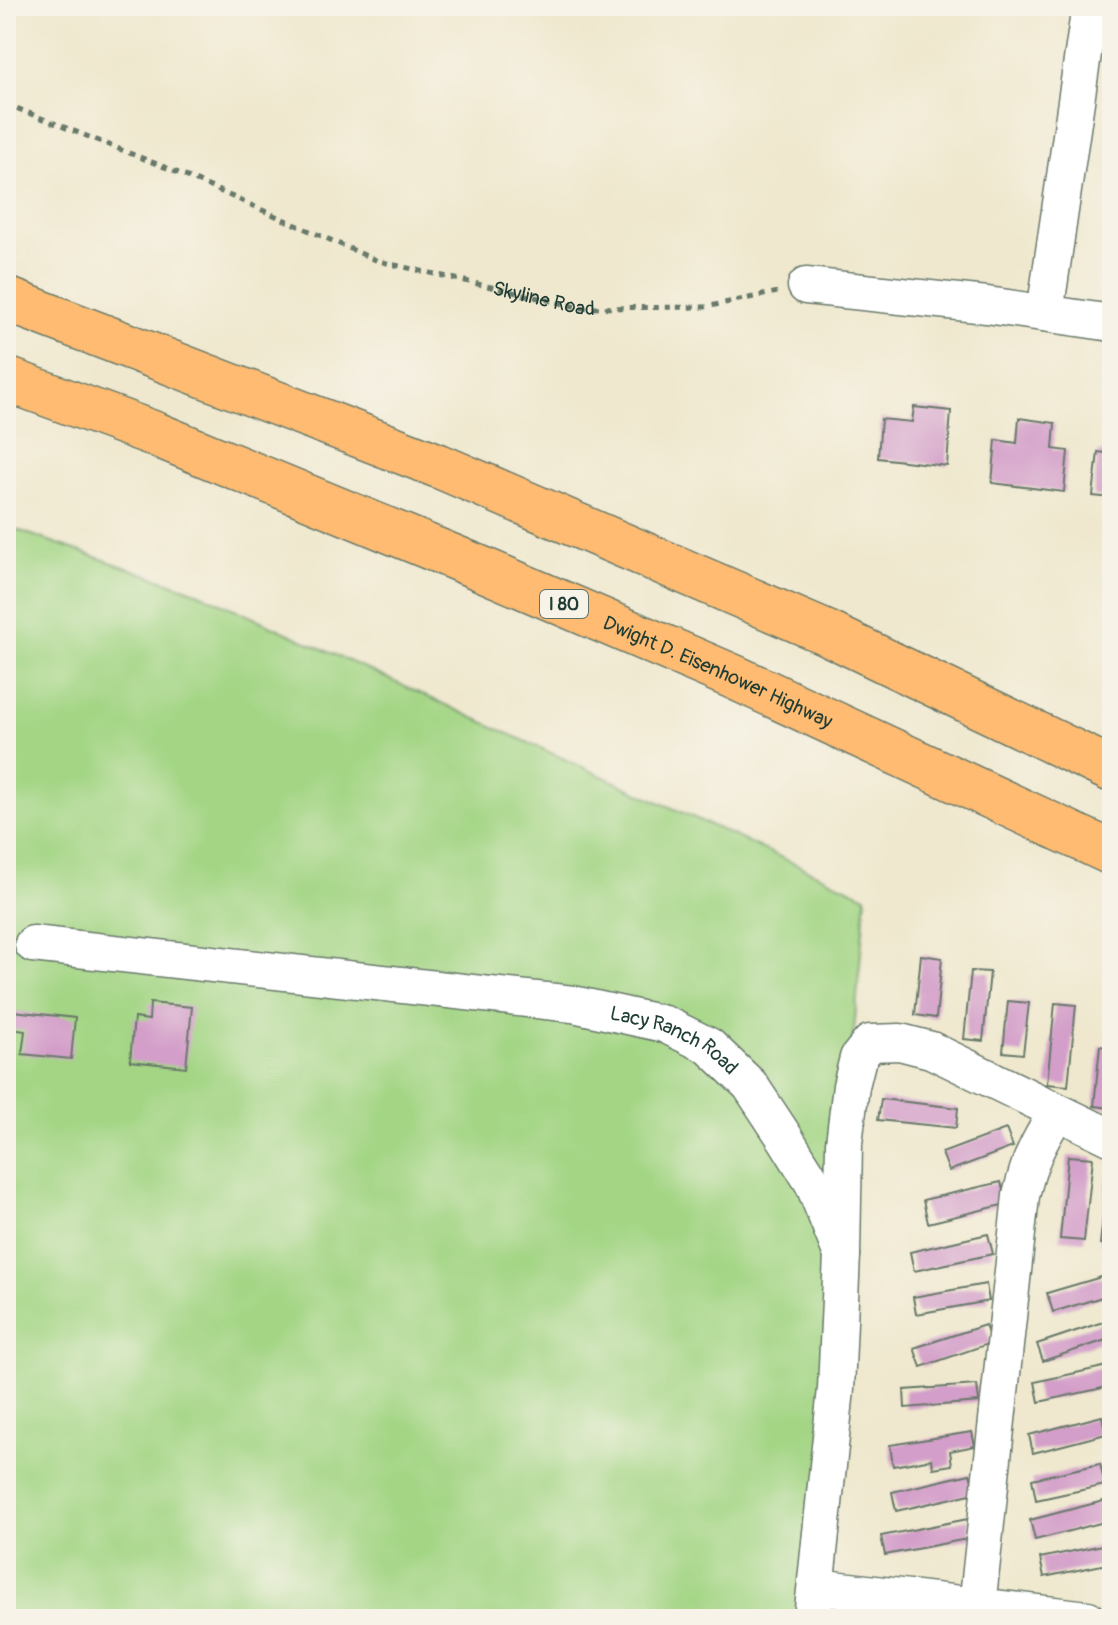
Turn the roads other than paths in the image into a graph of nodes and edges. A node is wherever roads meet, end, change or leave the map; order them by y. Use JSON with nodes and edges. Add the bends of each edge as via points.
{"nodes":[{"id":1,"x":1090,"y":6,"type":"edge"},
{"id":2,"x":806,"y":286,"type":"road end"},
{"id":3,"x":6,"y":299,"type":"edge"},
{"id":4,"x":1045,"y":313,"type":"junction"},
{"id":5,"x":1112,"y":323,"type":"edge"},
{"id":6,"x":6,"y":379,"type":"edge"},
{"id":7,"x":1112,"y":770,"type":"edge"},
{"id":8,"x":1112,"y":853,"type":"edge"},
{"id":9,"x":33,"y":944,"type":"dead end"},
{"id":10,"x":1057,"y":1112,"type":"junction"},
{"id":11,"x":1112,"y":1138,"type":"edge"},
{"id":12,"x":842,"y":1255,"type":"junction"},
{"id":13,"x":814,"y":1603,"type":"edge"},
{"id":14,"x":977,"y":1607,"type":"junction"},
{"id":15,"x":1088,"y":1619,"type":"edge"}],
"edges":[{"from":1,"to":4,"type":"street"},
{"from":2,"to":4,"type":"street"},
{"from":3,"to":7,"type":"highway","via":[[439,466],[827,633]]},
{"from":4,"to":5,"type":"street"},
{"from":6,"to":8,"type":"highway","name":"Dwight D. Eisenhower Highway","number":"I 80","via":[[155,434],[480,568],[734,677]]},
{"from":9,"to":12,"type":"street","name":"Lacy Ranch Road","via":[[573,1004],[664,1024],[709,1046],[750,1085],[813,1183]]},
{"from":10,"to":11,"type":"street"},
{"from":10,"to":12,"type":"street","via":[[931,1050],[900,1042],[870,1043],[858,1058],[851,1086]]},
{"from":10,"to":14,"type":"street","via":[[1027,1167],[1021,1196]]},
{"from":12,"to":13,"type":"street","name":"Lacy Ranch Road","via":[[836,1389]]},
{"from":13,"to":14,"type":"street"},
{"from":14,"to":15,"type":"street"}]}
